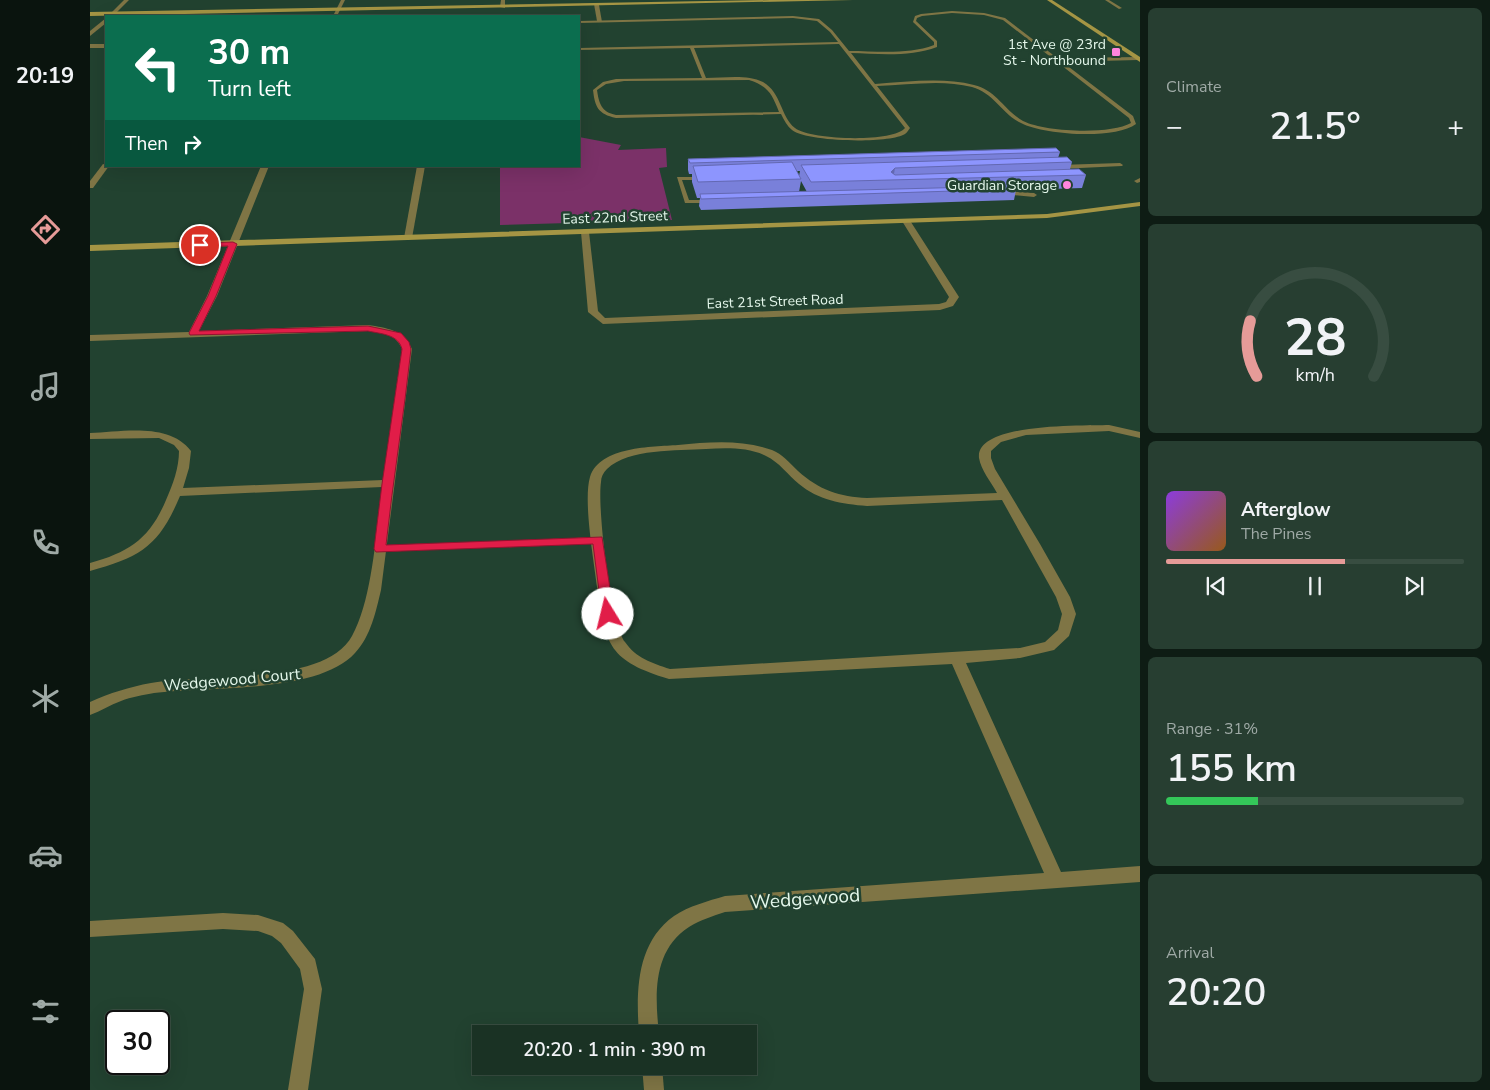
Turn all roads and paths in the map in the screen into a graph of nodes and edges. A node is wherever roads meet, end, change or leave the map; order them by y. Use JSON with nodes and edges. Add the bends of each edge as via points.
{"nodes":[{"id":1,"x":127,"y":0,"type":"edge"},
{"id":2,"x":343,"y":0,"type":"edge"},
{"id":3,"x":503,"y":0,"type":"edge"},
{"id":4,"x":851,"y":0,"type":"edge"},
{"id":5,"x":1049,"y":0,"type":"edge"},
{"id":6,"x":1106,"y":0,"type":"edge"},
{"id":7,"x":596,"y":5,"type":"junction"},
{"id":8,"x":503,"y":7,"type":"junction"},
{"id":9,"x":1120,"y":8,"type":"dead end"},
{"id":10,"x":338,"y":10,"type":"junction"},
{"id":11,"x":90,"y":14,"type":"edge"},
{"id":12,"x":111,"y":15,"type":"edge"},
{"id":13,"x":336,"y":15,"type":"edge"},
{"id":14,"x":105,"y":21,"type":"edge"},
{"id":15,"x":600,"y":21,"type":"junction"},
{"id":16,"x":580,"y":22,"type":"edge"},
{"id":17,"x":90,"y":34,"type":"edge"},
{"id":18,"x":840,"y":43,"type":"junction"},
{"id":19,"x":90,"y":46,"type":"edge"},
{"id":20,"x":105,"y":46,"type":"edge"},
{"id":21,"x":692,"y":47,"type":"junction"},
{"id":22,"x":580,"y":49,"type":"edge"},
{"id":23,"x":848,"y":52,"type":"junction"},
{"id":24,"x":1138,"y":58,"type":"edge"},
{"id":25,"x":1058,"y":60,"type":"junction"},
{"id":26,"x":1065,"y":66,"type":"junction"},
{"id":27,"x":704,"y":78,"type":"junction"},
{"id":28,"x":875,"y":85,"type":"junction"},
{"id":29,"x":783,"y":114,"type":"junction"},
{"id":30,"x":1120,"y":165,"type":"dead end"},
{"id":31,"x":105,"y":167,"type":"edge"},
{"id":32,"x":265,"y":167,"type":"edge"},
{"id":33,"x":421,"y":167,"type":"edge"},
{"id":34,"x":1051,"y":167,"type":"edge"},
{"id":35,"x":707,"y":178,"type":"edge"},
{"id":36,"x":90,"y":186,"type":"edge"},
{"id":37,"x":1012,"y":187,"type":"edge"},
{"id":38,"x":1018,"y":193,"type":"junction"},
{"id":39,"x":996,"y":194,"type":"edge"},
{"id":40,"x":1034,"y":195,"type":"dead end"},
{"id":41,"x":717,"y":202,"type":"edge"},
{"id":42,"x":1140,"y":204,"type":"edge"},
{"id":43,"x":906,"y":221,"type":"junction"},
{"id":44,"x":585,"y":232,"type":"junction"},
{"id":45,"x":408,"y":238,"type":"junction"},
{"id":46,"x":233,"y":244,"type":"junction"},
{"id":47,"x":90,"y":248,"type":"edge"},
{"id":48,"x":193,"y":333,"type":"junction"},
{"id":49,"x":90,"y":338,"type":"edge"},
{"id":50,"x":1140,"y":435,"type":"edge"},
{"id":51,"x":90,"y":436,"type":"edge"},
{"id":52,"x":387,"y":484,"type":"junction"},
{"id":53,"x":176,"y":492,"type":"junction"},
{"id":54,"x":1004,"y":496,"type":"junction"},
{"id":55,"x":598,"y":540,"type":"junction"},
{"id":56,"x":380,"y":549,"type":"junction"},
{"id":57,"x":90,"y":567,"type":"edge"},
{"id":58,"x":957,"y":658,"type":"junction"},
{"id":59,"x":90,"y":708,"type":"edge"},
{"id":60,"x":1140,"y":874,"type":"edge"},
{"id":61,"x":1056,"y":880,"type":"junction"},
{"id":62,"x":90,"y":929,"type":"edge"},
{"id":63,"x":648,"y":1025,"type":"edge"},
{"id":64,"x":653,"y":1075,"type":"edge"},
{"id":65,"x":298,"y":1090,"type":"edge"},
{"id":66,"x":654,"y":1090,"type":"edge"}],
"edges":[{"from":1,"to":12,"type":"street"},
{"from":2,"to":10,"type":"street"},
{"from":3,"to":8,"type":"street"},
{"from":4,"to":7,"type":"street"},
{"from":5,"to":24,"type":"street"},
{"from":6,"to":9,"type":"lane"},
{"from":7,"to":8,"type":"street"},
{"from":7,"to":15,"type":"street"},
{"from":8,"to":10,"type":"street"},
{"from":10,"to":12,"type":"street"},
{"from":10,"to":13,"type":"street"},
{"from":11,"to":12,"type":"street"},
{"from":14,"to":17,"type":"street"},
{"from":15,"to":16,"type":"lane"},
{"from":15,"to":18,"type":"lane","via":[[800,17],[820,21]]},
{"from":18,"to":21,"type":"lane"},
{"from":18,"to":23,"type":"lane"},
{"from":19,"to":20,"type":"street"},
{"from":21,"to":22,"type":"lane"},
{"from":21,"to":27,"type":"lane"},
{"from":23,"to":25,"type":"lane","via":[[932,48],[936,42],[914,21],[916,17],[972,13],[1004,19]]},
{"from":23,"to":28,"type":"lane"},
{"from":24,"to":25,"type":"street"},
{"from":24,"to":26,"type":"street"},
{"from":25,"to":26,"type":"lane"},
{"from":26,"to":28,"type":"lane","via":[[1132,117],[1133,126],[1118,130],[1044,130],[1022,122],[988,91],[972,85]]},
{"from":27,"to":29,"type":"lane","via":[[742,78],[764,83]]},
{"from":27,"to":29,"type":"lane","via":[[605,83],[595,90],[598,107],[606,114],[627,117]]},
{"from":28,"to":29,"type":"lane","via":[[908,126],[903,133],[880,137],[813,137],[793,129]]},
{"from":30,"to":34,"type":"lane"},
{"from":31,"to":36,"type":"street"},
{"from":32,"to":46,"type":"street"},
{"from":33,"to":45,"type":"street"},
{"from":35,"to":41,"type":"lane","via":[[679,178],[687,202]]},
{"from":37,"to":38,"type":"lane"},
{"from":38,"to":39,"type":"lane"},
{"from":38,"to":40,"type":"lane"},
{"from":42,"to":43,"type":"street","name":"East 22nd Street","via":[[1047,216]]},
{"from":43,"to":44,"type":"street","name":"East 22nd Street"},
{"from":43,"to":44,"type":"street","name":"East 21st Street Road","via":[[954,297],[950,304],[940,308],[609,322],[593,312]]},
{"from":44,"to":45,"type":"street","name":"East 22nd Street"},
{"from":45,"to":46,"type":"street","name":"East 22nd Street"},
{"from":46,"to":47,"type":"street","name":"East 22nd Street"},
{"from":46,"to":48,"type":"street"},
{"from":48,"to":49,"type":"street","name":"Wedgewood Court"},
{"from":48,"to":52,"type":"street","name":"Wedgewood Court","via":[[368,328],[402,338],[407,349]]},
{"from":50,"to":54,"type":"street","via":[[1109,428],[1026,432],[997,440],[986,450],[985,458]]},
{"from":51,"to":53,"type":"street","via":[[161,435],[178,443],[185,450],[185,463]]},
{"from":52,"to":53,"type":"street"},
{"from":52,"to":56,"type":"street","name":"Wedgewood Court"},
{"from":53,"to":57,"type":"street","via":[[165,519],[144,544],[118,560]]},
{"from":54,"to":55,"type":"street","via":[[845,501],[813,490],[779,458],[754,448],[636,451],[609,462],[596,476]]},
{"from":54,"to":58,"type":"street","via":[[1063,597],[1069,619],[1064,632],[1049,646],[1020,653]]},
{"from":55,"to":56,"type":"lane"},
{"from":55,"to":58,"type":"street","via":[[613,637],[638,662],[669,674]]},
{"from":56,"to":59,"type":"street","name":"Wedgewood Court","via":[[364,627],[351,649],[337,661],[316,671],[286,677],[153,686]]},
{"from":58,"to":61,"type":"street"},
{"from":60,"to":61,"type":"street","name":"Wedgewood"},
{"from":61,"to":63,"type":"street","name":"Wedgewood","via":[[725,904],[695,914],[679,923],[658,945],[649,968],[645,996]]},
{"from":62,"to":65,"type":"street","via":[[223,921],[277,929],[309,965],[313,990]]},
{"from":64,"to":66,"type":"street"}]}
